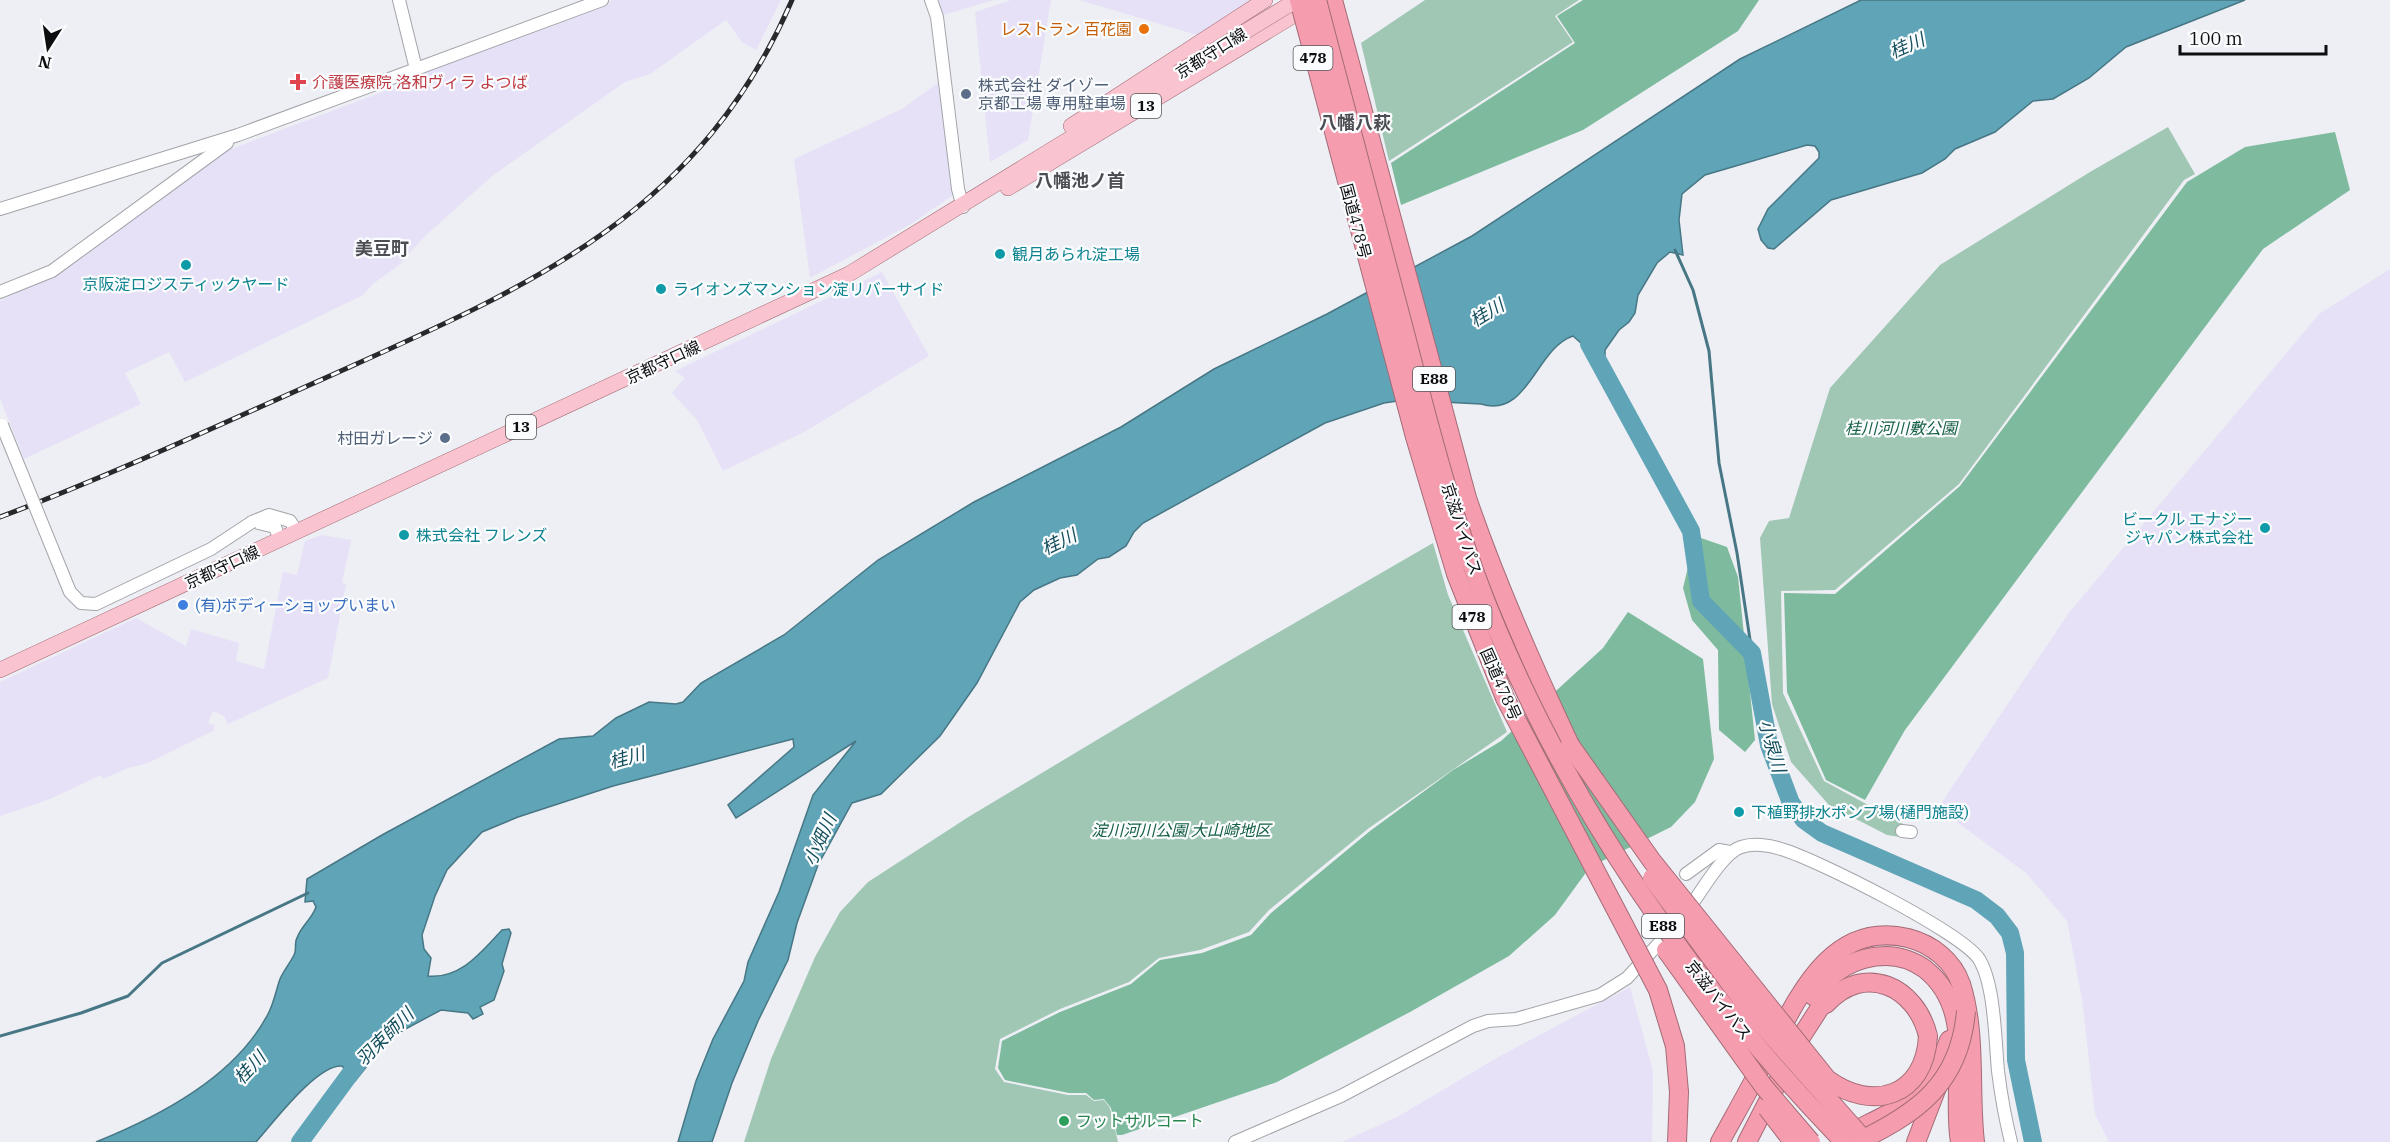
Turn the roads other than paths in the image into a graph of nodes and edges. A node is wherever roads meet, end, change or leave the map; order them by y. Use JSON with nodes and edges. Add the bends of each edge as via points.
{"nodes":[{"id":1,"x":399,"y":0,"type":"edge"},
{"id":2,"x":602,"y":0,"type":"edge"},
{"id":3,"x":932,"y":0,"type":"edge"},
{"id":4,"x":1265,"y":0,"type":"edge"},
{"id":5,"x":1298,"y":0,"type":"edge"},
{"id":6,"x":1318,"y":0,"type":"edge"},
{"id":7,"x":1334,"y":0,"type":"edge"},
{"id":8,"x":1182,"y":52,"type":"junction"},
{"id":9,"x":416,"y":69,"type":"junction"},
{"id":10,"x":1200,"y":77,"type":"junction"},
{"id":11,"x":238,"y":135,"type":"junction"},
{"id":12,"x":966,"y":205,"type":"junction"},
{"id":13,"x":0,"y":209,"type":"edge"},
{"id":14,"x":0,"y":292,"type":"edge"},
{"id":15,"x":1,"y":422,"type":"edge"},
{"id":16,"x":252,"y":522,"type":"junction"},
{"id":17,"x":293,"y":526,"type":"junction"},
{"id":18,"x":278,"y":533,"type":"junction"},
{"id":19,"x":0,"y":670,"type":"edge"},
{"id":20,"x":1521,"y":682,"type":"junction"},
{"id":21,"x":1570,"y":745,"type":"junction"},
{"id":22,"x":1730,"y":852,"type":"junction"},
{"id":23,"x":1686,"y":874,"type":"dead end"},
{"id":24,"x":1707,"y":1010,"type":"junction"},
{"id":25,"x":1966,"y":1011,"type":"junction"},
{"id":26,"x":1809,"y":1024,"type":"junction"},
{"id":27,"x":1949,"y":1040,"type":"junction"},
{"id":28,"x":1747,"y":1093,"type":"junction"},
{"id":29,"x":1770,"y":1098,"type":"junction"},
{"id":30,"x":1858,"y":1138,"type":"edge"},
{"id":31,"x":1235,"y":1142,"type":"edge"},
{"id":32,"x":1677,"y":1142,"type":"edge"},
{"id":33,"x":1720,"y":1142,"type":"edge"},
{"id":34,"x":1730,"y":1142,"type":"edge"},
{"id":35,"x":1746,"y":1142,"type":"edge"},
{"id":36,"x":1754,"y":1142,"type":"edge"},
{"id":37,"x":1793,"y":1142,"type":"edge"},
{"id":38,"x":1811,"y":1142,"type":"edge"},
{"id":39,"x":1833,"y":1142,"type":"edge"},
{"id":40,"x":1916,"y":1142,"type":"edge"},
{"id":41,"x":1960,"y":1142,"type":"edge"},
{"id":42,"x":1976,"y":1142,"type":"edge"},
{"id":43,"x":2011,"y":1142,"type":"edge"}],
"edges":[{"from":1,"to":9,"type":"street"},
{"from":2,"to":9,"type":"street"},
{"from":3,"to":12,"type":"street","via":[[958,189]]},
{"from":4,"to":8,"type":"main road","number":"13"},
{"from":5,"to":12,"type":"main road","name":"京都守口線","number":"13","bridge":true},
{"from":5,"to":32,"type":"highway","name":"国道478号","number":"478","bridge":true,"via":[[1412,426],[1456,574],[1505,698],[1658,990],[1675,1046],[1679,1092]]},
{"from":6,"to":10,"type":"main road","number":"13"},
{"from":6,"to":20,"type":"highway","name":"京滋バイパス","number":"E88","bridge":true,"via":[[1437,453],[1472,566]]},
{"from":7,"to":21,"type":"highway","name":"京滋バイパス","number":"E88","via":[[1467,498],[1514,624]]},
{"from":8,"to":10,"type":"street"},
{"from":8,"to":12,"type":"main road","number":"13","via":[[1004,170],[982,186]]},
{"from":9,"to":11,"type":"street"},
{"from":10,"to":12,"type":"main road","number":"13","via":[[991,198]]},
{"from":11,"to":13,"type":"street"},
{"from":11,"to":14,"type":"street","via":[[52,271]]},
{"from":12,"to":17,"type":"main road","name":"京都守口線","number":"13","via":[[849,274]]},
{"from":15,"to":16,"type":"street","bridge":true,"via":[[70,592],[81,603],[96,604],[201,554]]},
{"from":16,"to":17,"type":"street","via":[[269,515]]},
{"from":16,"to":18,"type":"street"},
{"from":17,"to":18,"type":"main road","name":"京都守口線","number":"13"},
{"from":18,"to":19,"type":"main road","name":"京都守口線","number":"13"},
{"from":20,"to":24,"type":"highway","number":"E88","bridge":true,"via":[[1540,730],[1595,834],[1655,935]]},
{"from":20,"to":30,"type":"highway","name":"京滋バイパス","number":"E88","bridge":true,"via":[[1596,822],[1655,914],[1751,1040]]},
{"from":21,"to":26,"type":"highway","bridge":true,"via":[[1652,861],[1827,1079],[1857,1096],[1892,1094],[1906,1086],[1925,1059],[1928,1036],[1918,1008],[1898,989],[1878,984],[1846,988],[1834,995]]},
{"from":21,"to":30,"type":"highway","name":"京滋バイパス","number":"E88","bridge":true,"via":[[1639,859],[1703,951]]},
{"from":22,"to":23,"type":"street","via":[[1719,850]]},
{"from":22,"to":31,"type":"street","via":[[1652,953],[1614,987],[1600,995],[1516,1019],[1477,1023],[1341,1096]]},
{"from":22,"to":43,"type":"street","via":[[1742,846],[1768,846],[1808,858],[1854,880],[1971,950],[1980,961],[1991,998],[2003,1113]]},
{"from":24,"to":37,"type":"highway","bridge":true,"via":[[1760,1098]]},
{"from":24,"to":38,"type":"highway","number":"E88","bridge":true},
{"from":25,"to":28,"type":"highway","via":[[1961,985],[1939,953],[1918,941],[1894,935],[1848,945],[1834,954],[1809,982]]},
{"from":25,"to":30,"type":"highway","bridge":true,"via":[[1959,1050],[1938,1087],[1908,1114]]},
{"from":25,"to":42,"type":"highway","bridge":true},
{"from":26,"to":27,"type":"highway","via":[[1837,983],[1850,974],[1887,966],[1910,972],[1936,993],[1946,1014]]},
{"from":26,"to":29,"type":"highway"},
{"from":27,"to":39,"type":"highway","via":[[1935,1074],[1914,1097],[1895,1111]]},
{"from":27,"to":40,"type":"highway","via":[[1942,1076]]},
{"from":28,"to":33,"type":"highway"},
{"from":28,"to":34,"type":"highway"},
{"from":29,"to":35,"type":"highway"},
{"from":29,"to":36,"type":"highway"},
{"from":34,"to":41,"type":"highway","via":[[1793,1028],[1826,980],[1855,961],[1892,956],[1908,960],[1931,975],[1944,988],[1957,1016]]}]}
